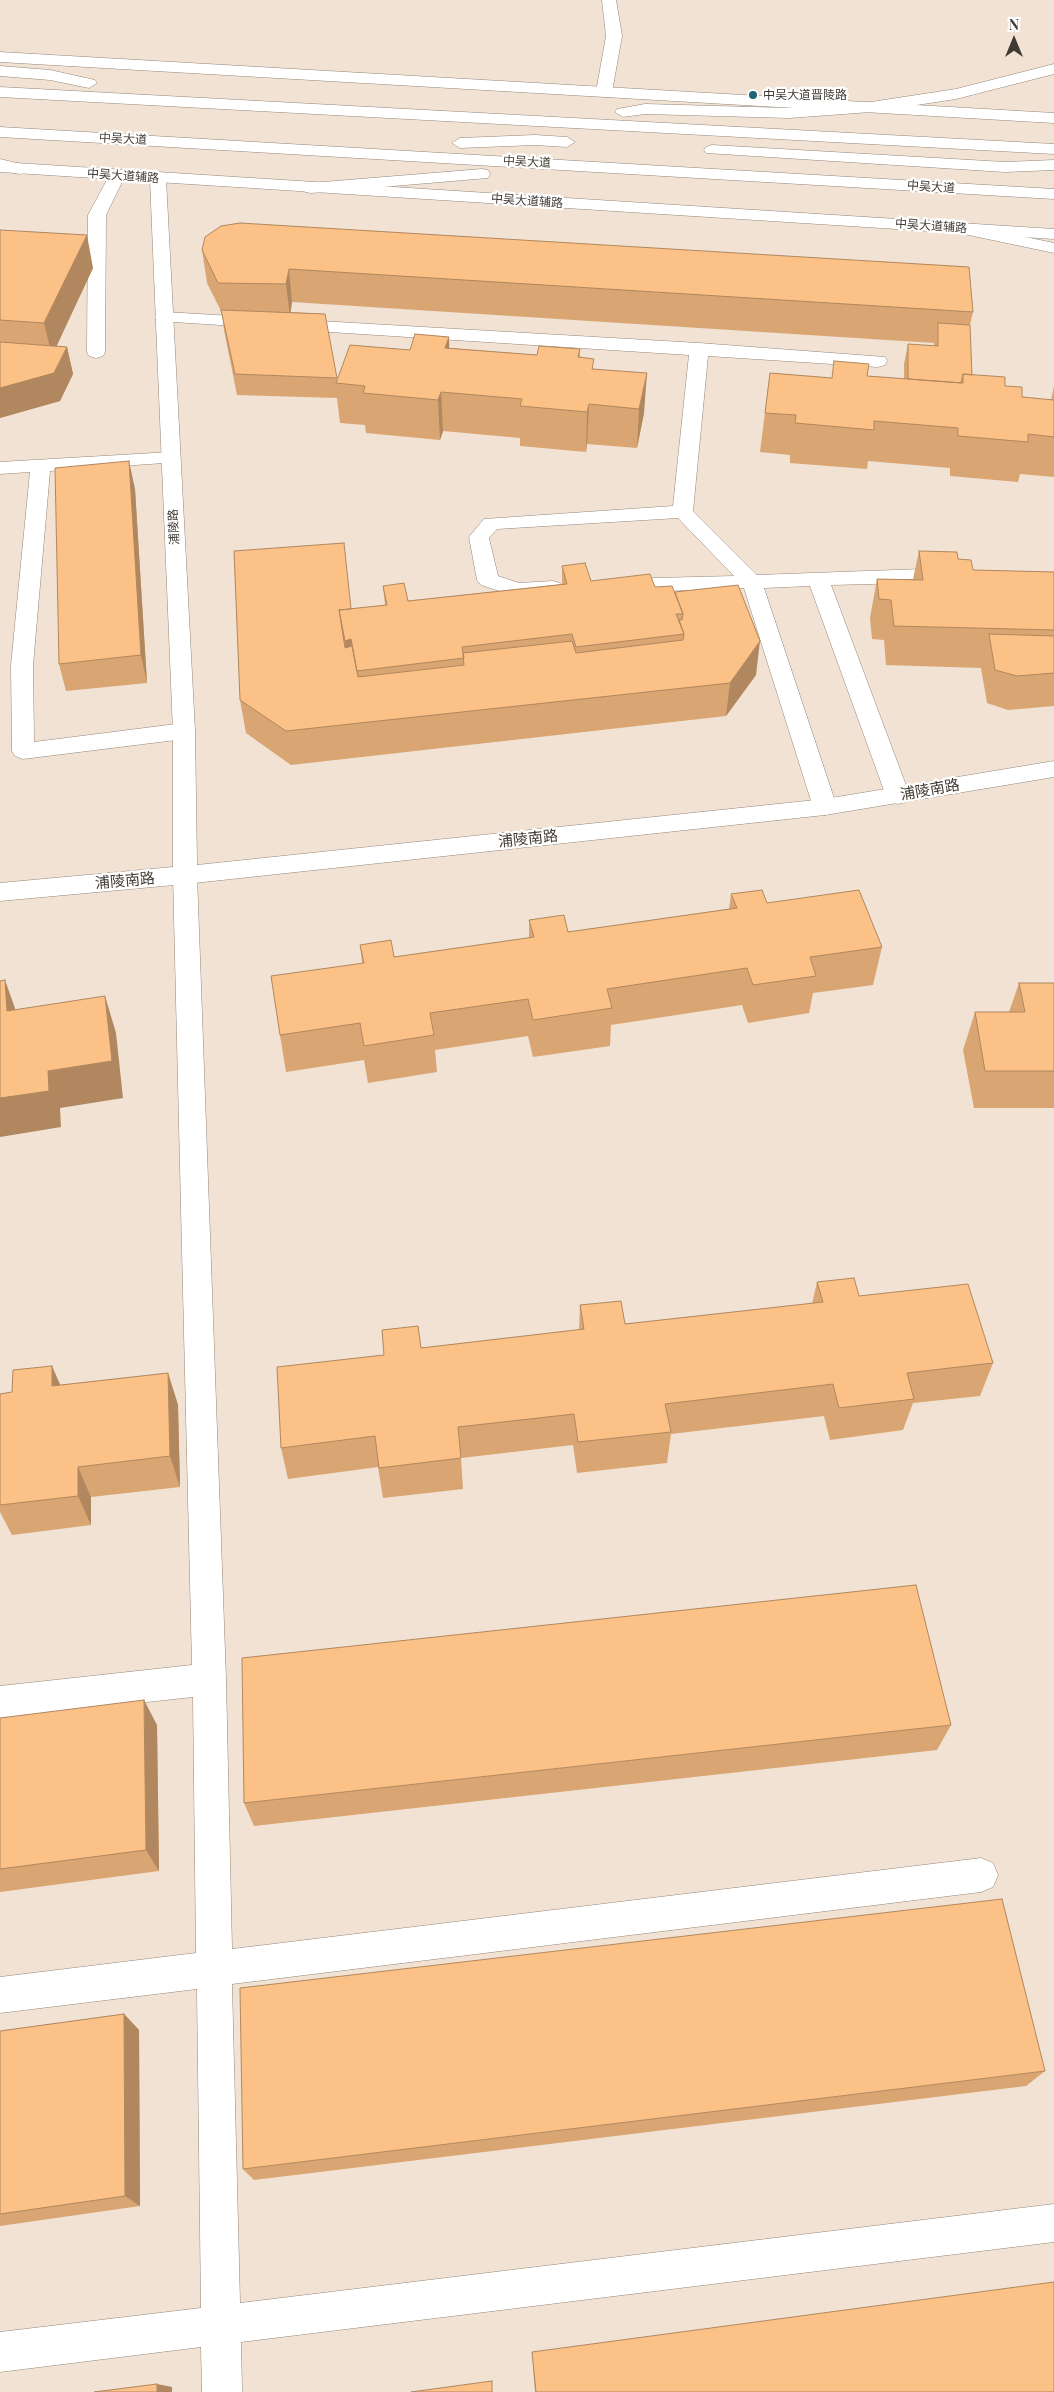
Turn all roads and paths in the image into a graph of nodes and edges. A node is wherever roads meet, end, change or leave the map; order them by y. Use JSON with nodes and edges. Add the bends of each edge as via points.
{"nodes":[{"id":1,"x":610,"y":0,"type":"edge"},
{"id":2,"x":0,"y":57,"type":"edge"},
{"id":3,"x":1054,"y":69,"type":"edge"},
{"id":4,"x":0,"y":71,"type":"edge"},
{"id":5,"x":0,"y":92,"type":"edge"},
{"id":6,"x":604,"y":92,"type":"junction"},
{"id":7,"x":171,"y":102,"type":"junction"},
{"id":8,"x":871,"y":107,"type":"junction"},
{"id":9,"x":1054,"y":118,"type":"edge"},
{"id":10,"x":545,"y":122,"type":"junction"},
{"id":11,"x":0,"y":132,"type":"edge"},
{"id":12,"x":584,"y":143,"type":"dead end"},
{"id":13,"x":278,"y":148,"type":"junction"},
{"id":14,"x":1024,"y":148,"type":"junction"},
{"id":15,"x":692,"y":149,"type":"dead end"},
{"id":16,"x":1054,"y":149,"type":"edge"},
{"id":17,"x":1054,"y":156,"type":"edge"},
{"id":18,"x":0,"y":166,"type":"edge"},
{"id":19,"x":1054,"y":166,"type":"edge"},
{"id":20,"x":750,"y":175,"type":"junction"},
{"id":21,"x":117,"y":176,"type":"junction"},
{"id":22,"x":158,"y":179,"type":"junction"},
{"id":23,"x":311,"y":188,"type":"junction"},
{"id":24,"x":1054,"y":194,"type":"edge"},
{"id":25,"x":965,"y":229,"type":"junction"},
{"id":26,"x":1054,"y":234,"type":"edge"},
{"id":27,"x":78,"y":241,"type":"edge"},
{"id":28,"x":97,"y":242,"type":"junction"},
{"id":29,"x":1054,"y":248,"type":"edge"},
{"id":30,"x":164,"y":317,"type":"junction"},
{"id":31,"x":698,"y":349,"type":"junction"},
{"id":32,"x":96,"y":352,"type":"dead end"},
{"id":33,"x":878,"y":360,"type":"dead end"},
{"id":34,"x":171,"y":458,"type":"junction"},
{"id":35,"x":41,"y":465,"type":"junction"},
{"id":36,"x":0,"y":468,"type":"edge"},
{"id":37,"x":683,"y":512,"type":"junction"},
{"id":38,"x":971,"y":574,"type":"edge"},
{"id":39,"x":818,"y":579,"type":"junction"},
{"id":40,"x":752,"y":582,"type":"junction"},
{"id":41,"x":22,"y":712,"type":"junction"},
{"id":42,"x":0,"y":714,"type":"edge"},
{"id":43,"x":184,"y":730,"type":"junction"},
{"id":44,"x":1054,"y":769,"type":"edge"},
{"id":45,"x":898,"y":796,"type":"junction"},
{"id":46,"x":824,"y":807,"type":"junction"},
{"id":47,"x":185,"y":876,"type":"junction"},
{"id":48,"x":0,"y":892,"type":"edge"},
{"id":49,"x":210,"y":1680,"type":"junction"},
{"id":50,"x":0,"y":1702,"type":"edge"},
{"id":51,"x":981,"y":1875,"type":"dead end"},
{"id":52,"x":215,"y":1968,"type":"junction"},
{"id":53,"x":0,"y":1994,"type":"edge"},
{"id":54,"x":1054,"y":2223,"type":"edge"},
{"id":55,"x":221,"y":2325,"type":"junction"},
{"id":56,"x":0,"y":2352,"type":"edge"},
{"id":57,"x":222,"y":2392,"type":"edge"}],
"edges":[{"from":1,"to":6,"type":"main road","via":[[614,36]]},
{"from":2,"to":6,"type":"main road"},
{"from":3,"to":8,"type":"main road","via":[[956,94]]},
{"from":4,"to":7,"type":"main road","via":[[50,75]]},
{"from":5,"to":7,"type":"main road"},
{"from":6,"to":8,"type":"main road"},
{"from":7,"to":10,"type":"main road"},
{"from":8,"to":9,"type":"main road"},
{"from":8,"to":10,"type":"main road","via":[[789,113],[645,109]]},
{"from":10,"to":14,"type":"main road"},
{"from":11,"to":13,"type":"main road","name":"中吴大道"},
{"from":12,"to":13,"type":"main road","via":[[535,140]]},
{"from":13,"to":20,"type":"main road","name":"中吴大道"},
{"from":14,"to":16,"type":"main road"},
{"from":14,"to":17,"type":"main road"},
{"from":15,"to":19,"type":"main road","via":[[1005,167]]},
{"from":18,"to":21,"type":"main road","name":"中吴大道辅路"},
{"from":20,"to":23,"type":"main road","via":[[692,184],[501,173]]},
{"from":20,"to":24,"type":"main road","name":"中吴大道"},
{"from":21,"to":22,"type":"main road","name":"中吴大道辅路"},
{"from":21,"to":28,"type":"main road","via":[[97,214]]},
{"from":22,"to":23,"type":"main road","name":"中吴大道辅路"},
{"from":22,"to":30,"type":"main road","name":"浦陵路"},
{"from":23,"to":25,"type":"main road","name":"中吴大道辅路"},
{"from":25,"to":26,"type":"main road","name":"中吴大道辅路"},
{"from":25,"to":29,"type":"main road"},
{"from":27,"to":28,"type":"main road"},
{"from":28,"to":32,"type":"main road"},
{"from":30,"to":31,"type":"main road"},
{"from":30,"to":34,"type":"main road","name":"浦陵路"},
{"from":31,"to":33,"type":"main road"},
{"from":31,"to":37,"type":"main road"},
{"from":34,"to":35,"type":"main road"},
{"from":34,"to":43,"type":"main road","name":"浦陵路"},
{"from":35,"to":36,"type":"main road"},
{"from":35,"to":41,"type":"main road","via":[[22,665]]},
{"from":37,"to":40,"type":"main road"},
{"from":37,"to":40,"type":"main road","via":[[491,522],[480,537],[488,580],[518,590]]},
{"from":38,"to":39,"type":"main road"},
{"from":39,"to":40,"type":"main road"},
{"from":39,"to":45,"type":"main road"},
{"from":40,"to":46,"type":"main road"},
{"from":41,"to":42,"type":"main road"},
{"from":41,"to":43,"type":"main road","via":[[23,751]]},
{"from":43,"to":47,"type":"main road","name":"浦陵路"},
{"from":44,"to":45,"type":"main road","name":"浦陵南路"},
{"from":45,"to":46,"type":"main road","name":"浦陵南路"},
{"from":46,"to":47,"type":"main road","name":"浦陵南路"},
{"from":47,"to":48,"type":"main road","name":"浦陵南路"},
{"from":47,"to":49,"type":"main road","name":"浦陵路"},
{"from":49,"to":50,"type":"main road"},
{"from":49,"to":52,"type":"main road","name":"浦陵路"},
{"from":51,"to":52,"type":"main road"},
{"from":52,"to":53,"type":"main road"},
{"from":52,"to":55,"type":"main road","name":"浦陵路"},
{"from":54,"to":55,"type":"main road"},
{"from":55,"to":56,"type":"main road"},
{"from":55,"to":57,"type":"main road","name":"浦陵路"}]}
